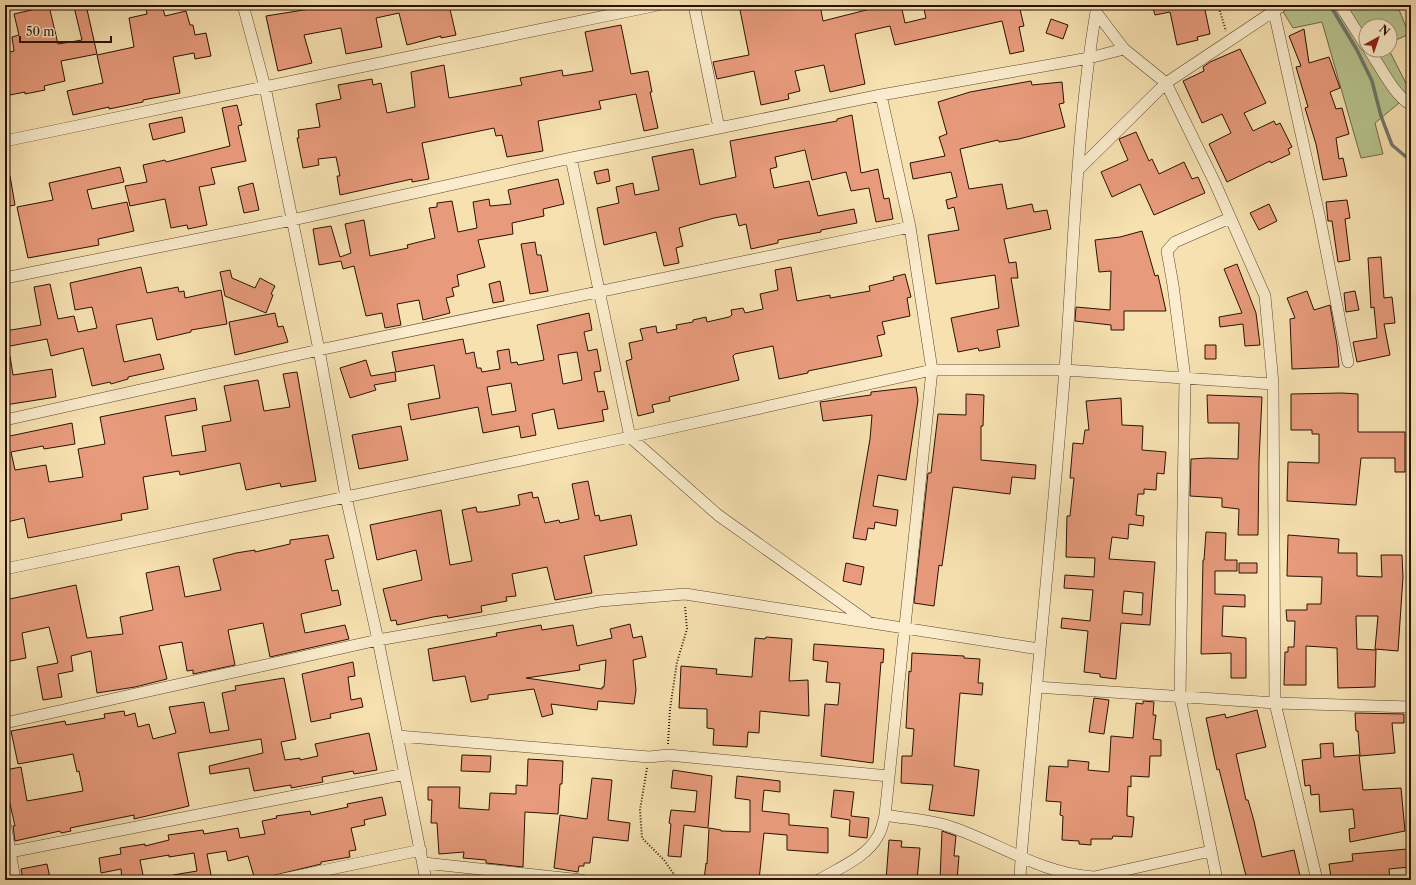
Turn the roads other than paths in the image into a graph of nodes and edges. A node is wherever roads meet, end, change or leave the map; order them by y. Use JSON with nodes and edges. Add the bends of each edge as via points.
{"nodes":[{"id":1,"x":243,"y":5,"type":"edge"},
{"id":2,"x":658,"y":5,"type":"edge"},
{"id":3,"x":694,"y":5,"type":"edge"},
{"id":4,"x":1283,"y":5,"type":"edge"},
{"id":5,"x":1340,"y":5,"type":"edge"},
{"id":6,"x":1096,"y":9,"type":"edge"},
{"id":7,"x":1274,"y":12,"type":"junction"},
{"id":8,"x":1358,"y":33,"type":"edge"},
{"id":9,"x":1124,"y":49,"type":"junction"},
{"id":10,"x":1089,"y":58,"type":"junction"},
{"id":11,"x":1374,"y":58,"type":"edge"},
{"id":12,"x":1166,"y":83,"type":"junction"},
{"id":13,"x":265,"y":87,"type":"junction"},
{"id":14,"x":882,"y":95,"type":"junction"},
{"id":15,"x":1411,"y":105,"type":"edge"},
{"id":16,"x":719,"y":128,"type":"junction"},
{"id":17,"x":5,"y":141,"type":"edge"},
{"id":18,"x":571,"y":158,"type":"junction"},
{"id":19,"x":1079,"y":169,"type":"junction"},
{"id":20,"x":1230,"y":218,"type":"junction"},
{"id":21,"x":292,"y":220,"type":"junction"},
{"id":22,"x":910,"y":228,"type":"junction"},
{"id":23,"x":5,"y":278,"type":"edge"},
{"id":24,"x":598,"y":292,"type":"junction"},
{"id":25,"x":319,"y":350,"type":"junction"},
{"id":26,"x":1348,"y":362,"type":"dead end"},
{"id":27,"x":932,"y":370,"type":"junction"},
{"id":28,"x":1064,"y":370,"type":"junction"},
{"id":29,"x":1185,"y":378,"type":"junction"},
{"id":30,"x":1273,"y":384,"type":"junction"},
{"id":31,"x":5,"y":420,"type":"edge"},
{"id":32,"x":630,"y":437,"type":"junction"},
{"id":33,"x":346,"y":497,"type":"junction"},
{"id":34,"x":5,"y":569,"type":"edge"},
{"id":35,"x":870,"y":623,"type":"junction"},
{"id":36,"x":903,"y":629,"type":"junction"},
{"id":37,"x":378,"y":640,"type":"junction"},
{"id":38,"x":1039,"y":649,"type":"junction"},
{"id":39,"x":1036,"y":687,"type":"junction"},
{"id":40,"x":1180,"y":697,"type":"junction"},
{"id":41,"x":1275,"y":704,"type":"junction"},
{"id":42,"x":1411,"y":707,"type":"edge"},
{"id":43,"x":5,"y":723,"type":"edge"},
{"id":44,"x":398,"y":736,"type":"junction"},
{"id":45,"x":405,"y":774,"type":"junction"},
{"id":46,"x":889,"y":776,"type":"junction"},
{"id":47,"x":885,"y":815,"type":"junction"},
{"id":48,"x":5,"y":823,"type":"edge"},
{"id":49,"x":421,"y":850,"type":"junction"},
{"id":50,"x":1211,"y":851,"type":"junction"},
{"id":51,"x":8,"y":853,"type":"edge"},
{"id":52,"x":1021,"y":858,"type":"junction"},
{"id":53,"x":424,"y":864,"type":"junction"},
{"id":54,"x":15,"y":880,"type":"edge"},
{"id":55,"x":279,"y":880,"type":"edge"},
{"id":56,"x":426,"y":880,"type":"edge"},
{"id":57,"x":582,"y":880,"type":"edge"},
{"id":58,"x":819,"y":880,"type":"edge"},
{"id":59,"x":1020,"y":880,"type":"edge"},
{"id":60,"x":1217,"y":880,"type":"edge"},
{"id":61,"x":1317,"y":880,"type":"edge"}],
"edges":[{"from":1,"to":13,"type":"street"},
{"from":2,"to":13,"type":"street"},
{"from":3,"to":16,"type":"street"},
{"from":4,"to":7,"type":"street"},
{"from":5,"to":8,"type":"street"},
{"from":6,"to":9,"type":"street"},
{"from":6,"to":10,"type":"street"},
{"from":7,"to":12,"type":"street"},
{"from":7,"to":26,"type":"street"},
{"from":9,"to":10,"type":"street"},
{"from":9,"to":12,"type":"street"},
{"from":10,"to":14,"type":"street"},
{"from":10,"to":19,"type":"street"},
{"from":11,"to":15,"type":"street","via":[[1395,89]]},
{"from":12,"to":19,"type":"street"},
{"from":12,"to":20,"type":"street"},
{"from":13,"to":17,"type":"street"},
{"from":13,"to":21,"type":"street"},
{"from":14,"to":16,"type":"street"},
{"from":14,"to":22,"type":"street"},
{"from":16,"to":18,"type":"street"},
{"from":18,"to":21,"type":"street"},
{"from":18,"to":24,"type":"street"},
{"from":19,"to":28,"type":"street"},
{"from":20,"to":29,"type":"street","via":[[1174,242],[1167,251]]},
{"from":20,"to":30,"type":"street","via":[[1265,296]]},
{"from":21,"to":23,"type":"street"},
{"from":21,"to":25,"type":"street"},
{"from":22,"to":24,"type":"street"},
{"from":22,"to":27,"type":"street"},
{"from":24,"to":25,"type":"street"},
{"from":24,"to":32,"type":"street"},
{"from":25,"to":31,"type":"street"},
{"from":25,"to":33,"type":"street"},
{"from":27,"to":28,"type":"street"},
{"from":27,"to":32,"type":"street"},
{"from":27,"to":36,"type":"street"},
{"from":28,"to":29,"type":"street"},
{"from":28,"to":38,"type":"street"},
{"from":29,"to":30,"type":"street"},
{"from":29,"to":40,"type":"street"},
{"from":30,"to":41,"type":"street"},
{"from":32,"to":33,"type":"street"},
{"from":32,"to":35,"type":"street","via":[[718,515]]},
{"from":33,"to":34,"type":"street"},
{"from":33,"to":37,"type":"street"},
{"from":35,"to":36,"type":"street"},
{"from":35,"to":37,"type":"street","via":[[685,594],[600,600]]},
{"from":36,"to":38,"type":"street"},
{"from":36,"to":46,"type":"street"},
{"from":37,"to":43,"type":"street"},
{"from":37,"to":44,"type":"street"},
{"from":38,"to":39,"type":"street"},
{"from":39,"to":40,"type":"street"},
{"from":39,"to":52,"type":"street"},
{"from":40,"to":41,"type":"street"},
{"from":40,"to":50,"type":"street"},
{"from":41,"to":42,"type":"street"},
{"from":41,"to":61,"type":"street"},
{"from":44,"to":45,"type":"street"},
{"from":44,"to":46,"type":"street","via":[[649,758],[668,755]]},
{"from":45,"to":49,"type":"street"},
{"from":45,"to":51,"type":"street"},
{"from":46,"to":47,"type":"street"},
{"from":47,"to":52,"type":"street","via":[[946,825]]},
{"from":47,"to":58,"type":"street","via":[[879,835],[872,846],[862,855]]},
{"from":48,"to":51,"type":"street"},
{"from":49,"to":53,"type":"street"},
{"from":49,"to":55,"type":"street"},
{"from":50,"to":52,"type":"street","via":[[1094,877],[1074,876]]},
{"from":50,"to":60,"type":"street"},
{"from":51,"to":54,"type":"street"},
{"from":52,"to":59,"type":"street"},
{"from":53,"to":56,"type":"street"},
{"from":53,"to":57,"type":"street"}]}
